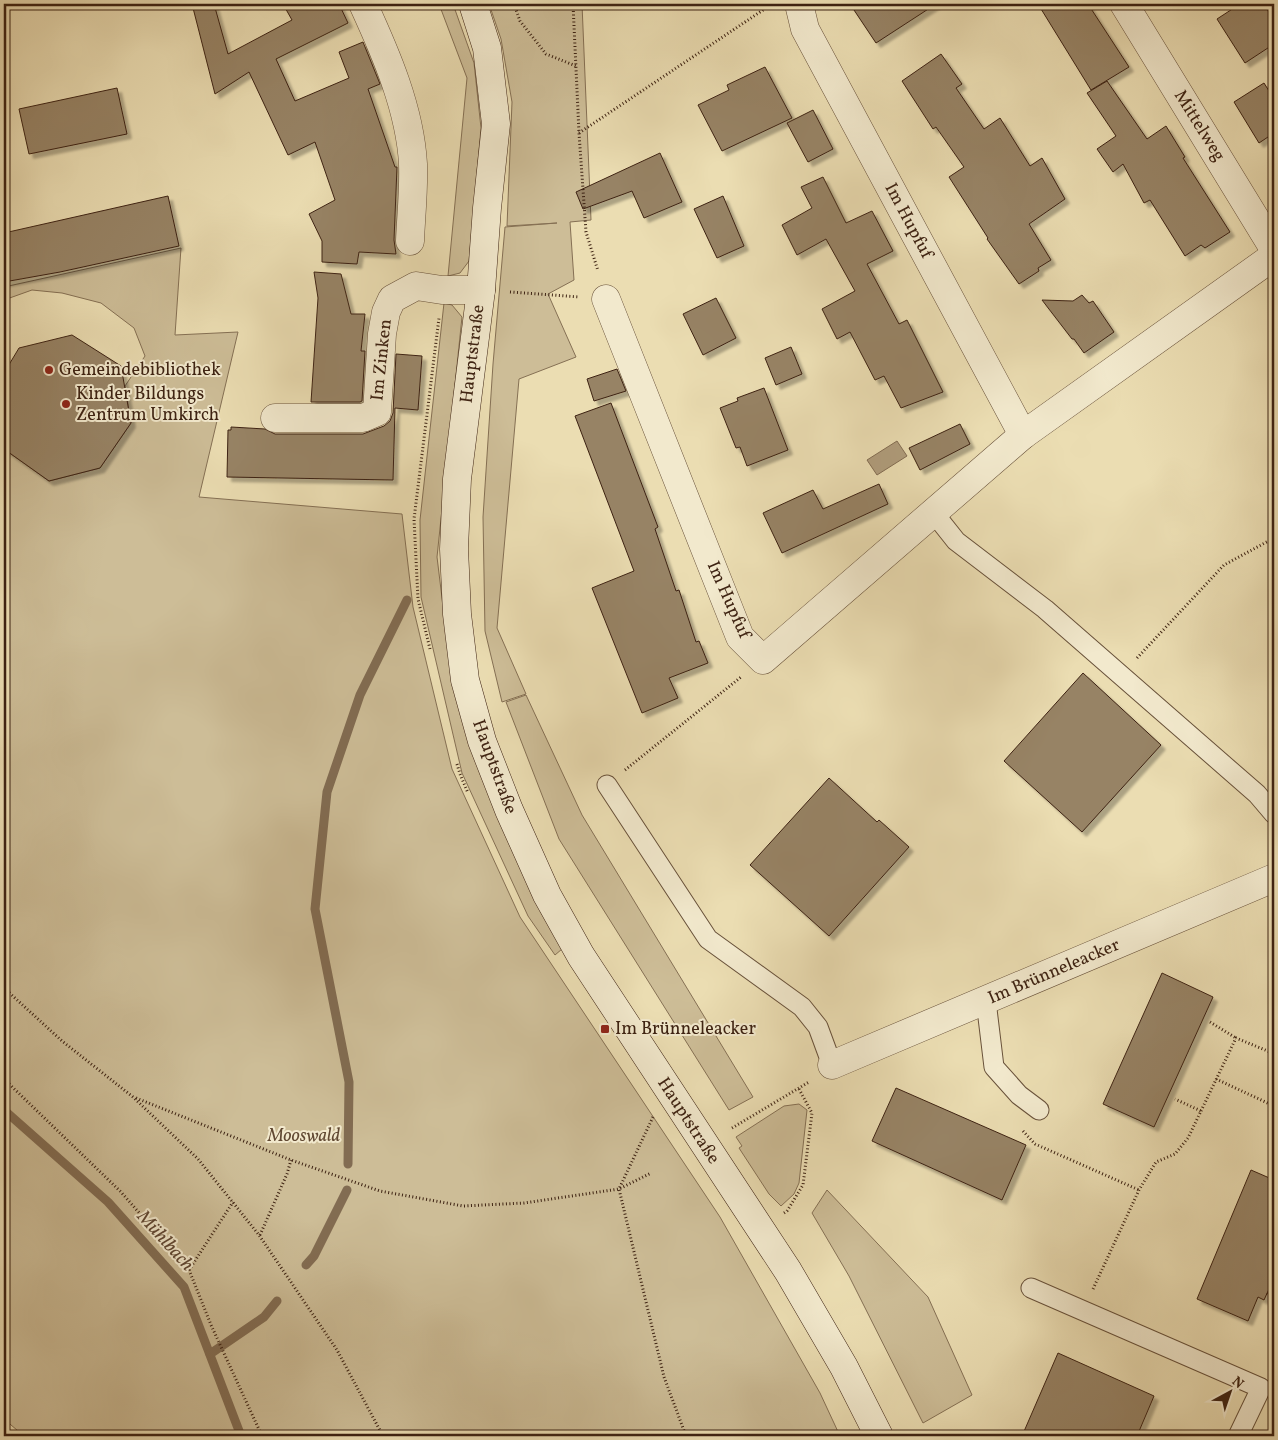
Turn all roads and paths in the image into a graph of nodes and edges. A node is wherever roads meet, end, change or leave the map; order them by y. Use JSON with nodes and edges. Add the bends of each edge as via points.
{"nodes":[{"id":1,"x":363,"y":4,"type":"edge"},
{"id":2,"x":472,"y":4,"type":"edge"},
{"id":3,"x":514,"y":4,"type":"edge"},
{"id":4,"x":573,"y":4,"type":"edge"},
{"id":5,"x":772,"y":4,"type":"edge"},
{"id":6,"x":799,"y":4,"type":"edge"},
{"id":7,"x":1124,"y":4,"type":"edge"},
{"id":8,"x":576,"y":66,"type":"junction"},
{"id":9,"x":579,"y":133,"type":"junction"},
{"id":10,"x":410,"y":241,"type":"dead end"},
{"id":11,"x":1274,"y":249,"type":"edge"},
{"id":12,"x":1274,"y":256,"type":"edge"},
{"id":13,"x":481,"y":290,"type":"junction"},
{"id":14,"x":606,"y":299,"type":"junction"},
{"id":15,"x":275,"y":418,"type":"dead end"},
{"id":16,"x":1023,"y":435,"type":"junction"},
{"id":17,"x":933,"y":512,"type":"junction"},
{"id":18,"x":1274,"y":538,"type":"edge"},
{"id":19,"x":763,"y":660,"type":"junction"},
{"id":20,"x":1121,"y":676,"type":"junction"},
{"id":21,"x":607,"y":785,"type":"joint"},
{"id":22,"x":1274,"y":814,"type":"edge"},
{"id":23,"x":1274,"y":878,"type":"edge"},
{"id":24,"x":4,"y":988,"type":"edge"},
{"id":25,"x":986,"y":1001,"type":"junction"},
{"id":26,"x":1210,"y":1022,"type":"dead end"},
{"id":27,"x":1236,"y":1038,"type":"junction"},
{"id":28,"x":1274,"y":1042,"type":"edge"},
{"id":29,"x":832,"y":1065,"type":"junction"},
{"id":30,"x":655,"y":1072,"type":"junction"},
{"id":31,"x":4,"y":1079,"type":"edge"},
{"id":32,"x":1216,"y":1079,"type":"junction"},
{"id":33,"x":799,"y":1089,"type":"junction"},
{"id":34,"x":133,"y":1097,"type":"junction"},
{"id":35,"x":1175,"y":1099,"type":"dead end"},
{"id":36,"x":1274,"y":1106,"type":"edge"},
{"id":37,"x":1039,"y":1110,"type":"dead end"},
{"id":38,"x":1201,"y":1111,"type":"junction"},
{"id":39,"x":1017,"y":1125,"type":"dead end"},
{"id":40,"x":732,"y":1128,"type":"dead end"},
{"id":41,"x":291,"y":1160,"type":"junction"},
{"id":42,"x":651,"y":1173,"type":"dead end"},
{"id":43,"x":619,"y":1189,"type":"junction"},
{"id":44,"x":1139,"y":1190,"type":"junction"},
{"id":45,"x":233,"y":1202,"type":"junction"},
{"id":46,"x":758,"y":1228,"type":"junction"},
{"id":47,"x":260,"y":1236,"type":"junction"},
{"id":48,"x":189,"y":1270,"type":"junction"},
{"id":49,"x":1031,"y":1288,"type":"dead end"},
{"id":50,"x":1268,"y":1293,"type":"dead end"},
{"id":51,"x":1274,"y":1297,"type":"edge"},
{"id":52,"x":1083,"y":1310,"type":"junction"},
{"id":53,"x":262,"y":1436,"type":"edge"},
{"id":54,"x":383,"y":1436,"type":"edge"},
{"id":55,"x":686,"y":1436,"type":"edge"},
{"id":56,"x":879,"y":1436,"type":"edge"},
{"id":57,"x":1238,"y":1436,"type":"edge"}],
"edges":[{"from":1,"to":10,"type":"street","via":[[390,64],[407,126],[413,164]]},
{"from":2,"to":13,"type":"street","name":"Hauptstraße","via":[[487,48],[496,124]]},
{"from":3,"to":8,"type":"path","via":[[520,21],[546,54]]},
{"from":4,"to":8,"type":"path"},
{"from":5,"to":9,"type":"path"},
{"from":6,"to":16,"type":"street","name":"Im Hupfuf","via":[[805,29]]},
{"from":7,"to":11,"type":"street","name":"Mittelweg"},
{"from":8,"to":9,"type":"path"},
{"from":9,"to":14,"type":"path","via":[[586,232]]},
{"from":12,"to":16,"type":"street","name":"Im Hupfuf"},
{"from":13,"to":14,"type":"path"},
{"from":13,"to":15,"type":"street","name":"Im Zinken","via":[[416,286],[392,299],[382,334],[377,412],[363,418]]},
{"from":13,"to":30,"type":"street","name":"Hauptstraße","via":[[457,480],[454,549],[465,680],[482,741],[547,895],[581,956]]},
{"from":14,"to":19,"type":"street","name":"Im Hupfuf","via":[[740,637]]},
{"from":16,"to":17,"type":"street","name":"Im Hupfuf"},
{"from":17,"to":19,"type":"street","name":"Im Hupfuf"},
{"from":17,"to":20,"type":"lane","via":[[956,541],[1045,609]]},
{"from":18,"to":20,"type":"path","via":[[1224,565]]},
{"from":19,"to":21,"type":"path"},
{"from":20,"to":22,"type":"lane","via":[[1256,794]]},
{"from":21,"to":29,"type":"lane","via":[[708,938],[802,1007],[818,1027]]},
{"from":23,"to":25,"type":"street","name":"Im Brünneleacker"},
{"from":24,"to":34,"type":"path","via":[[62,1041]]},
{"from":25,"to":29,"type":"street","name":"Im Brünneleacker"},
{"from":25,"to":37,"type":"lane","via":[[994,1067],[1019,1095]]},
{"from":26,"to":27,"type":"path"},
{"from":27,"to":28,"type":"path","via":[[1270,1052]]},
{"from":27,"to":32,"type":"path"},
{"from":29,"to":33,"type":"path"},
{"from":30,"to":43,"type":"path","via":[[656,1112]]},
{"from":30,"to":46,"type":"street","name":"Hauptstraße"},
{"from":31,"to":48,"type":"path","via":[[121,1192]]},
{"from":32,"to":36,"type":"path"},
{"from":32,"to":38,"type":"path"},
{"from":33,"to":40,"type":"path"},
{"from":33,"to":46,"type":"path","via":[[812,1113],[803,1185],[788,1211]]},
{"from":34,"to":41,"type":"path"},
{"from":34,"to":45,"type":"path","via":[[198,1159]]},
{"from":35,"to":38,"type":"path"},
{"from":38,"to":44,"type":"path","via":[[1188,1138],[1175,1154],[1156,1162]]},
{"from":39,"to":44,"type":"path","via":[[1035,1144]]},
{"from":41,"to":43,"type":"path","via":[[380,1191],[463,1206],[524,1203]]},
{"from":41,"to":47,"type":"path"},
{"from":42,"to":43,"type":"path"},
{"from":43,"to":55,"type":"path","via":[[664,1377]]},
{"from":44,"to":52,"type":"path"},
{"from":45,"to":47,"type":"path"},
{"from":45,"to":48,"type":"path"},
{"from":46,"to":56,"type":"street","name":"Hauptstraße","via":[[788,1271]]},
{"from":47,"to":54,"type":"path","via":[[338,1350]]},
{"from":48,"to":53,"type":"path"},
{"from":49,"to":52,"type":"lane"},
{"from":50,"to":51,"type":"path"},
{"from":52,"to":57,"type":"lane","via":[[1261,1388]]}]}
